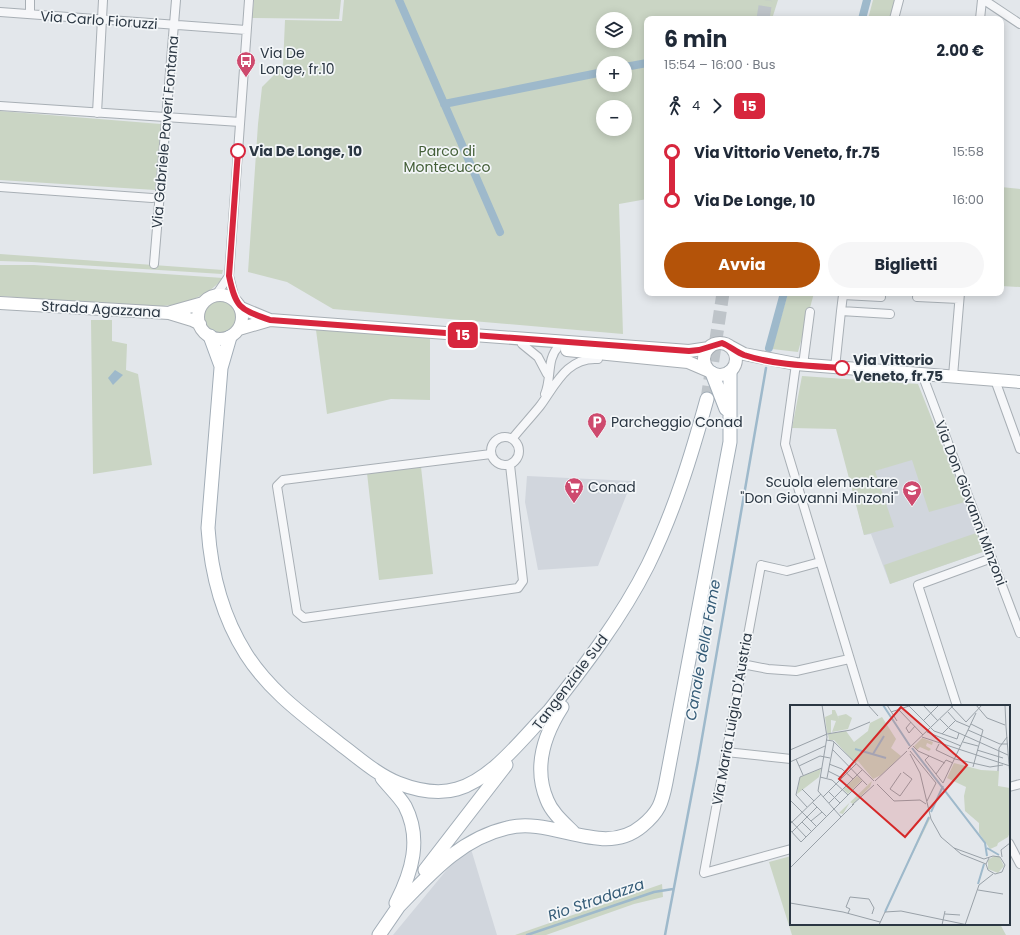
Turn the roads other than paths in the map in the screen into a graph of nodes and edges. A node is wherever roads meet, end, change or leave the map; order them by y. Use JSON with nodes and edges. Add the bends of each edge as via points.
{"nodes":[{"id":1,"x":30,"y":0,"type":"edge"},
{"id":2,"x":103,"y":0,"type":"edge"},
{"id":3,"x":176,"y":0,"type":"edge"},
{"id":4,"x":249,"y":0,"type":"edge"},
{"id":5,"x":899,"y":0,"type":"edge"},
{"id":6,"x":983,"y":0,"type":"edge"},
{"id":7,"x":0,"y":12,"type":"edge"},
{"id":8,"x":30,"y":14,"type":"junction"},
{"id":9,"x":895,"y":16,"type":"edge"},
{"id":10,"x":980,"y":16,"type":"edge"},
{"id":11,"x":102,"y":20,"type":"junction"},
{"id":12,"x":1020,"y":24,"type":"edge"},
{"id":13,"x":174,"y":25,"type":"junction"},
{"id":14,"x":246,"y":30,"type":"junction"},
{"id":15,"x":0,"y":106,"type":"edge"},
{"id":16,"x":97,"y":113,"type":"junction"},
{"id":17,"x":166,"y":118,"type":"junction"},
{"id":18,"x":240,"y":122,"type":"junction"},
{"id":19,"x":0,"y":187,"type":"edge"},
{"id":20,"x":152,"y":198,"type":"dead end"},
{"id":21,"x":154,"y":264,"type":"dead end"},
{"id":22,"x":229,"y":276,"type":"junction"},
{"id":23,"x":216,"y":295,"type":"junction"},
{"id":24,"x":843,"y":296,"type":"edge"},
{"id":25,"x":862,"y":296,"type":"edge"},
{"id":26,"x":959,"y":296,"type":"edge"},
{"id":27,"x":881,"y":297,"type":"dead end"},
{"id":28,"x":917,"y":297,"type":"dead end"},
{"id":29,"x":0,"y":303,"type":"edge"},
{"id":30,"x":203,"y":303,"type":"junction"},
{"id":31,"x":238,"y":304,"type":"junction"},
{"id":32,"x":841,"y":311,"type":"junction"},
{"id":33,"x":810,"y":312,"type":"dead end"},
{"id":34,"x":169,"y":313,"type":"junction"},
{"id":35,"x":890,"y":314,"type":"dead end"},
{"id":36,"x":270,"y":320,"type":"junction"},
{"id":37,"x":200,"y":324,"type":"junction"},
{"id":38,"x":234,"y":333,"type":"junction"},
{"id":39,"x":210,"y":336,"type":"junction"},
{"id":40,"x":469,"y":336,"type":"junction"},
{"id":41,"x":522,"y":344,"type":"junction"},
{"id":42,"x":635,"y":347,"type":"junction"},
{"id":43,"x":731,"y":347,"type":"junction"},
{"id":44,"x":709,"y":348,"type":"junction"},
{"id":45,"x":556,"y":349,"type":"junction"},
{"id":46,"x":623,"y":355,"type":"junction"},
{"id":47,"x":755,"y":360,"type":"junction"},
{"id":48,"x":799,"y":364,"type":"junction"},
{"id":49,"x":221,"y":368,"type":"junction"},
{"id":50,"x":835,"y":368,"type":"junction"},
{"id":51,"x":731,"y":371,"type":"junction"},
{"id":52,"x":711,"y":372,"type":"junction"},
{"id":53,"x":922,"y":374,"type":"junction"},
{"id":54,"x":953,"y":376,"type":"junction"},
{"id":55,"x":549,"y":379,"type":"junction"},
{"id":56,"x":995,"y":380,"type":"junction"},
{"id":57,"x":1020,"y":382,"type":"edge"},
{"id":58,"x":707,"y":400,"type":"tunnel mouth"},
{"id":59,"x":540,"y":406,"type":"junction"},
{"id":60,"x":730,"y":418,"type":"junction"},
{"id":61,"x":512,"y":439,"type":"junction"},
{"id":62,"x":1020,"y":448,"type":"edge"},
{"id":63,"x":491,"y":454,"type":"junction"},
{"id":64,"x":510,"y":464,"type":"junction"},
{"id":65,"x":992,"y":558,"type":"junction"},
{"id":66,"x":820,"y":562,"type":"junction"},
{"id":67,"x":1020,"y":633,"type":"edge"},
{"id":68,"x":606,"y":635,"type":"junction"},
{"id":69,"x":849,"y":659,"type":"junction"},
{"id":70,"x":742,"y":664,"type":"junction"},
{"id":71,"x":864,"y":705,"type":"edge"},
{"id":72,"x":957,"y":705,"type":"edge"},
{"id":73,"x":550,"y":710,"type":"junction"},
{"id":74,"x":726,"y":752,"type":"junction"},
{"id":75,"x":790,"y":759,"type":"edge"},
{"id":76,"x":376,"y":772,"type":"junction"},
{"id":77,"x":1020,"y":784,"type":"edge"},
{"id":78,"x":1010,"y":787,"type":"edge"},
{"id":79,"x":574,"y":833,"type":"junction"},
{"id":80,"x":1010,"y":845,"type":"edge"},
{"id":81,"x":790,"y":849,"type":"edge"},
{"id":82,"x":1020,"y":864,"type":"edge"},
{"id":83,"x":398,"y":907,"type":"junction"},
{"id":84,"x":379,"y":935,"type":"edge"}],
"edges":[{"from":1,"to":8,"type":"street"},
{"from":2,"to":11,"type":"street"},
{"from":3,"to":13,"type":"street","name":"Via Gabriele Paveri Fontana"},
{"from":4,"to":14,"type":"street"},
{"from":5,"to":9,"type":"street"},
{"from":6,"to":10,"type":"street"},
{"from":6,"to":12,"type":"street"},
{"from":7,"to":8,"type":"street","name":"Via Carlo Fioruzzi"},
{"from":8,"to":11,"type":"street","name":"Via Carlo Fioruzzi"},
{"from":11,"to":13,"type":"street","name":"Via Carlo Fioruzzi"},
{"from":11,"to":16,"type":"street"},
{"from":13,"to":14,"type":"street","name":"Via Carlo Fioruzzi"},
{"from":13,"to":17,"type":"street","name":"Via Gabriele Paveri Fontana"},
{"from":14,"to":18,"type":"street"},
{"from":15,"to":16,"type":"street"},
{"from":16,"to":17,"type":"street"},
{"from":17,"to":18,"type":"street"},
{"from":17,"to":21,"type":"street","name":"Via Gabriele Paveri Fontana"},
{"from":18,"to":22,"type":"street"},
{"from":19,"to":20,"type":"street"},
{"from":22,"to":23,"type":"street"},
{"from":22,"to":31,"type":"street"},
{"from":23,"to":30,"type":"main road"},
{"from":23,"to":31,"type":"main road","via":[[229,296]]},
{"from":24,"to":32,"type":"street"},
{"from":25,"to":27,"type":"street"},
{"from":26,"to":28,"type":"street"},
{"from":26,"to":54,"type":"street"},
{"from":29,"to":34,"type":"main road","name":"Strada Agazzana"},
{"from":30,"to":34,"type":"main road"},
{"from":30,"to":37,"type":"main road","via":[[198,317]]},
{"from":31,"to":36,"type":"main road"},
{"from":31,"to":38,"type":"main road","via":[[242,322]]},
{"from":32,"to":35,"type":"street"},
{"from":32,"to":50,"type":"street"},
{"from":33,"to":48,"type":"street"},
{"from":34,"to":37,"type":"main road","name":"Strada Agazzana"},
{"from":36,"to":38,"type":"main road"},
{"from":36,"to":40,"type":"main road"},
{"from":37,"to":39,"type":"main road"},
{"from":38,"to":39,"type":"main road","via":[[216,338]]},
{"from":38,"to":49,"type":"main road"},
{"from":39,"to":49,"type":"main road"},
{"from":40,"to":41,"type":"main road"},
{"from":40,"to":42,"type":"main road"},
{"from":41,"to":45,"type":"main road"},
{"from":41,"to":55,"type":"street","via":[[538,357]]},
{"from":42,"to":44,"type":"main road","via":[[689,351]]},
{"from":42,"to":45,"type":"street","via":[[613,349],[562,345]]},
{"from":43,"to":44,"type":"main road","via":[[722,343]]},
{"from":43,"to":47,"type":"main road"},
{"from":43,"to":51,"type":"main road","via":[[736,362]]},
{"from":44,"to":52,"type":"main road","via":[[704,357],[706,367]]},
{"from":45,"to":46,"type":"main road"},
{"from":45,"to":55,"type":"street","via":[[551,357]]},
{"from":46,"to":52,"type":"main road","via":[[688,362]]},
{"from":46,"to":59,"type":"street","via":[[611,360],[588,358],[575,364],[557,380]]},
{"from":47,"to":48,"type":"main road"},
{"from":47,"to":51,"type":"main road"},
{"from":48,"to":50,"type":"main road"},
{"from":48,"to":66,"type":"street","via":[[785,444]]},
{"from":49,"to":76,"type":"main road","via":[[208,528],[212,567],[219,597],[246,653],[260,674],[284,700]]},
{"from":50,"to":53,"type":"main road"},
{"from":51,"to":52,"type":"main road","via":[[722,375]]},
{"from":51,"to":60,"type":"main road"},
{"from":52,"to":60,"type":"main road"},
{"from":53,"to":54,"type":"main road"},
{"from":53,"to":65,"type":"street","name":"Via Don Giovanni Minzoni"},
{"from":54,"to":56,"type":"main road"},
{"from":55,"to":59,"type":"street"},
{"from":56,"to":57,"type":"main road"},
{"from":56,"to":62,"type":"street"},
{"from":58,"to":68,"type":"main road","name":"Tangenziale Sud","via":[[691,459],[673,510],[647,566]]},
{"from":59,"to":61,"type":"street"},
{"from":60,"to":79,"type":"main road","via":[[730,442],[726,465],[666,782],[658,809],[635,832],[620,838],[603,840]]},
{"from":61,"to":63,"type":"street","via":[[499,438],[492,445]]},
{"from":61,"to":64,"type":"street","via":[[518,445],[519,452],[516,460]]},
{"from":63,"to":64,"type":"street","via":[[496,462]]},
{"from":63,"to":64,"type":"street","via":[[283,480],[277,486],[297,612],[304,618],[518,588],[523,581]]},
{"from":65,"to":67,"type":"street","name":"Via Don Giovanni Minzoni"},
{"from":65,"to":72,"type":"street","via":[[918,585]]},
{"from":66,"to":69,"type":"street"},
{"from":66,"to":70,"type":"street","name":"Via Maria Luigia D'Austria","via":[[787,571],[761,565]]},
{"from":68,"to":73,"type":"main road","name":"Tangenziale Sud"},
{"from":68,"to":79,"type":"main road","via":[[580,683],[552,722],[543,747],[542,782],[547,801]]},
{"from":69,"to":70,"type":"street","via":[[796,671]]},
{"from":69,"to":71,"type":"street"},
{"from":70,"to":74,"type":"street","name":"Via Maria Luigia D'Austria"},
{"from":73,"to":76,"type":"main road","via":[[496,766],[480,779],[456,790],[417,790]]},
{"from":73,"to":83,"type":"main road","name":"Tangenziale Sud"},
{"from":74,"to":75,"type":"street"},
{"from":74,"to":81,"type":"street","name":"Via Maria Luigia D'Austria","via":[[704,873]]},
{"from":76,"to":84,"type":"main road","via":[[404,805],[409,817],[414,847],[409,876]]},
{"from":77,"to":78,"type":"street"},
{"from":79,"to":83,"type":"main road","via":[[520,825],[483,835],[459,849],[437,867]]},
{"from":80,"to":82,"type":"street"},
{"from":83,"to":84,"type":"main road","name":"Tangenziale Sud"}]}
